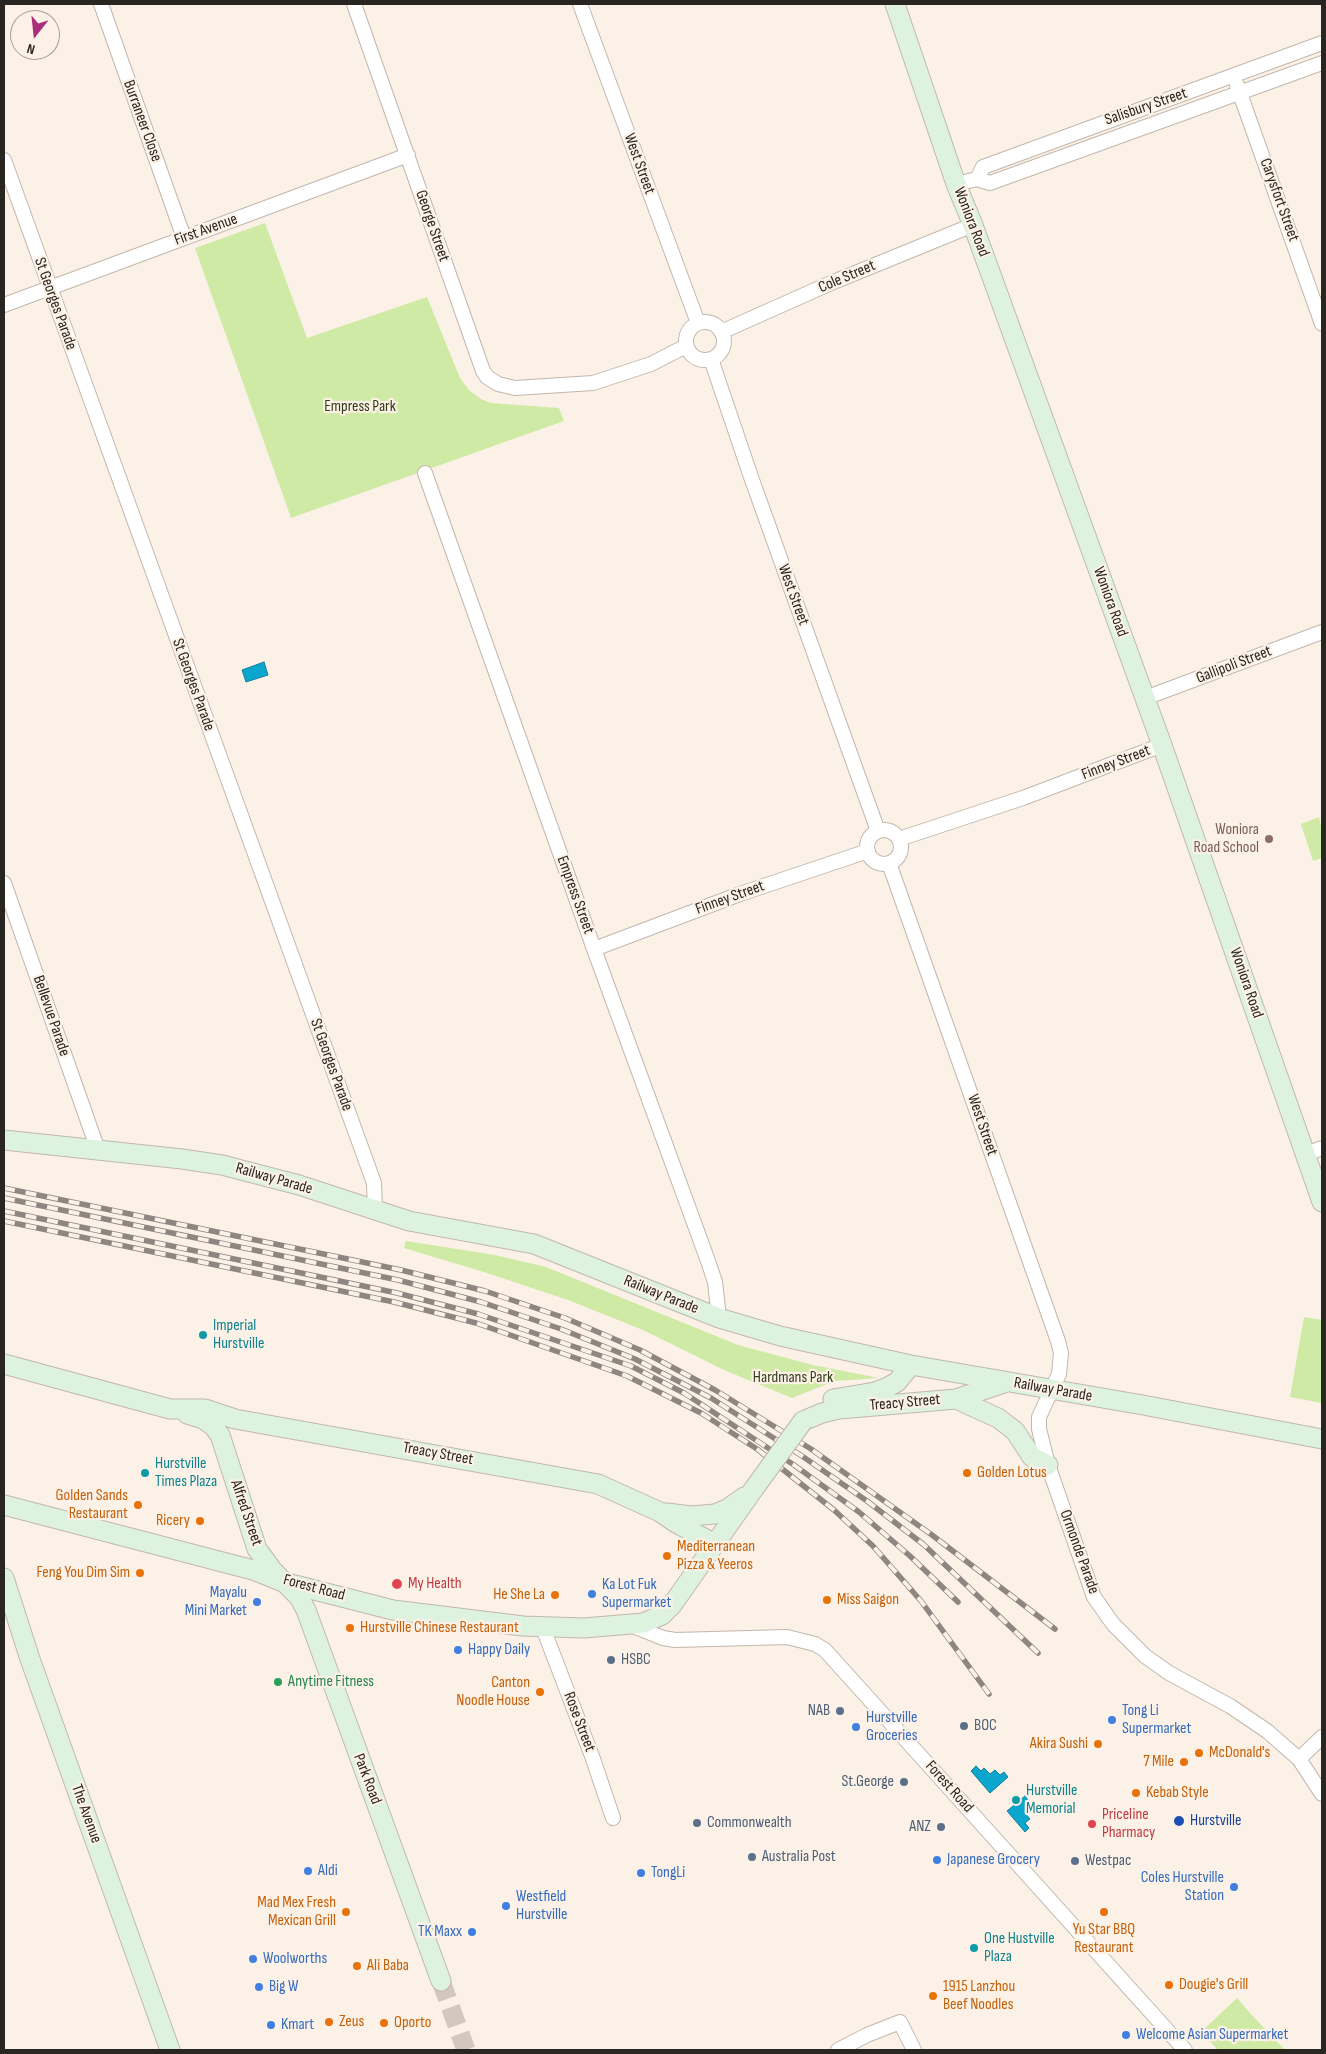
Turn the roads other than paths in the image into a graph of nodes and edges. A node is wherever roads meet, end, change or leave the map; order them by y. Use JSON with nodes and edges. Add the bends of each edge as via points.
{"nodes":[{"id":1,"x":100,"y":4,"type":"edge"},
{"id":2,"x":354,"y":4,"type":"edge"},
{"id":3,"x":580,"y":4,"type":"edge"},
{"id":4,"x":895,"y":4,"type":"edge"},
{"id":5,"x":1322,"y":43,"type":"edge"},
{"id":6,"x":1322,"y":63,"type":"edge"},
{"id":7,"x":1234,"y":76,"type":"junction"},
{"id":8,"x":1240,"y":93,"type":"junction"},
{"id":9,"x":408,"y":155,"type":"junction"},
{"id":10,"x":4,"y":160,"type":"edge"},
{"id":11,"x":976,"y":179,"type":"junction"},
{"id":12,"x":956,"y":184,"type":"junction"},
{"id":13,"x":973,"y":225,"type":"junction"},
{"id":14,"x":184,"y":238,"type":"junction"},
{"id":15,"x":49,"y":288,"type":"junction"},
{"id":16,"x":4,"y":305,"type":"edge"},
{"id":17,"x":698,"y":324,"type":"junction"},
{"id":18,"x":1322,"y":324,"type":"edge"},
{"id":19,"x":721,"y":332,"type":"junction"},
{"id":20,"x":686,"y":346,"type":"junction"},
{"id":21,"x":711,"y":358,"type":"junction"},
{"id":22,"x":425,"y":472,"type":"dead end"},
{"id":23,"x":1322,"y":632,"type":"edge"},
{"id":24,"x":1145,"y":698,"type":"junction"},
{"id":25,"x":1162,"y":745,"type":"junction"},
{"id":26,"x":878,"y":831,"type":"junction"},
{"id":27,"x":899,"y":839,"type":"junction"},
{"id":28,"x":868,"y":850,"type":"junction"},
{"id":29,"x":889,"y":863,"type":"junction"},
{"id":30,"x":4,"y":883,"type":"edge"},
{"id":31,"x":594,"y":949,"type":"junction"},
{"id":32,"x":4,"y":1140,"type":"edge"},
{"id":33,"x":98,"y":1150,"type":"junction"},
{"id":34,"x":1314,"y":1151,"type":"edge"},
{"id":35,"x":1322,"y":1202,"type":"edge"},
{"id":36,"x":375,"y":1211,"type":"junction"},
{"id":37,"x":719,"y":1318,"type":"junction"},
{"id":38,"x":4,"y":1364,"type":"edge"},
{"id":39,"x":912,"y":1365,"type":"junction"},
{"id":40,"x":1007,"y":1382,"type":"junction"},
{"id":41,"x":1053,"y":1389,"type":"junction"},
{"id":42,"x":956,"y":1399,"type":"junction"},
{"id":43,"x":170,"y":1409,"type":"junction"},
{"id":44,"x":803,"y":1421,"type":"junction"},
{"id":45,"x":1321,"y":1439,"type":"edge"},
{"id":46,"x":1048,"y":1465,"type":"junction"},
{"id":47,"x":753,"y":1490,"type":"junction"},
{"id":48,"x":4,"y":1504,"type":"edge"},
{"id":49,"x":660,"y":1512,"type":"junction"},
{"id":50,"x":715,"y":1544,"type":"junction"},
{"id":51,"x":4,"y":1578,"type":"edge"},
{"id":52,"x":283,"y":1582,"type":"junction"},
{"id":53,"x":631,"y":1625,"type":"junction"},
{"id":54,"x":543,"y":1628,"type":"junction"},
{"id":55,"x":1322,"y":1737,"type":"edge"},
{"id":56,"x":1299,"y":1759,"type":"junction"},
{"id":57,"x":1322,"y":1794,"type":"edge"},
{"id":58,"x":613,"y":1818,"type":"dead end"},
{"id":59,"x":441,"y":1981,"type":"tunnel mouth"},
{"id":60,"x":170,"y":2050,"type":"edge"},
{"id":61,"x":838,"y":2050,"type":"edge"},
{"id":62,"x":914,"y":2050,"type":"edge"},
{"id":63,"x":1185,"y":2050,"type":"edge"}],
"edges":[{"from":1,"to":14,"type":"street","name":"Burraneer Close"},
{"from":2,"to":9,"type":"street","name":"George Street"},
{"from":3,"to":17,"type":"street","name":"West Street"},
{"from":4,"to":12,"type":"street","name":"Woniora Road"},
{"from":5,"to":7,"type":"street","name":"Salisbury Street"},
{"from":6,"to":8,"type":"street","name":"Salisbury Street"},
{"from":7,"to":8,"type":"street","name":"Carysfort Street"},
{"from":7,"to":11,"type":"street","name":"Salisbury Street","via":[[983,167]]},
{"from":8,"to":11,"type":"street","name":"Salisbury Street","via":[[990,183]]},
{"from":8,"to":18,"type":"street","name":"Carysfort Street"},
{"from":9,"to":14,"type":"street","name":"First Avenue"},
{"from":9,"to":20,"type":"street","name":"George Street","via":[[483,371],[495,383],[507,387],[593,384],[651,364]]},
{"from":10,"to":15,"type":"street","name":"St Georges Parade"},
{"from":11,"to":12,"type":"street","name":"Salisbury Street"},
{"from":12,"to":13,"type":"street","name":"Woniora Road"},
{"from":13,"to":19,"type":"street","name":"Cole Street"},
{"from":13,"to":24,"type":"street","name":"Woniora Road"},
{"from":14,"to":15,"type":"street","name":"First Avenue"},
{"from":15,"to":16,"type":"street","name":"First Avenue"},
{"from":15,"to":36,"type":"street","name":"St Georges Parade","via":[[374,1184]]},
{"from":17,"to":19,"type":"street","via":[[709,322]]},
{"from":17,"to":20,"type":"street","via":[[687,335]]},
{"from":19,"to":21,"type":"street","via":[[721,351]]},
{"from":20,"to":21,"type":"street","via":[[693,356],[705,360]]},
{"from":21,"to":26,"type":"street","name":"West Street"},
{"from":22,"to":31,"type":"street","name":"Empress Street"},
{"from":23,"to":24,"type":"street","name":"Gallipoli Street"},
{"from":24,"to":25,"type":"street","name":"Woniora Road"},
{"from":25,"to":27,"type":"street","name":"Finney Street","via":[[1023,798]]},
{"from":25,"to":34,"type":"street","name":"Woniora Road"},
{"from":26,"to":27,"type":"street","via":[[890,831]]},
{"from":26,"to":28,"type":"street","via":[[869,839]]},
{"from":27,"to":29,"type":"street","via":[[898,856]]},
{"from":28,"to":29,"type":"street","via":[[876,861]]},
{"from":28,"to":31,"type":"street","name":"Finney Street"},
{"from":29,"to":41,"type":"street","name":"West Street","via":[[1054,1326],[1061,1353],[1059,1374]]},
{"from":30,"to":33,"type":"street","name":"Bellevue Parade"},
{"from":31,"to":37,"type":"street","name":"Empress Street","via":[[708,1261],[718,1298]]},
{"from":32,"to":33,"type":"street","name":"Railway Parade"},
{"from":33,"to":36,"type":"street","name":"Railway Parade","via":[[222,1165],[299,1185]]},
{"from":34,"to":35,"type":"street","name":"Woniora Road"},
{"from":36,"to":37,"type":"street","name":"Railway Parade","via":[[442,1228],[534,1244]]},
{"from":37,"to":39,"type":"street","name":"Railway Parade","via":[[780,1336]]},
{"from":38,"to":43,"type":"street","name":"Treacy Street"},
{"from":39,"to":40,"type":"street","name":"Railway Parade"},
{"from":39,"to":44,"type":"street","name":"Treacy Street","via":[[888,1387],[824,1401]]},
{"from":40,"to":41,"type":"street","name":"Railway Parade"},
{"from":40,"to":42,"type":"street","name":"Treacy Street"},
{"from":41,"to":45,"type":"street","name":"Railway Parade"},
{"from":41,"to":46,"type":"street","name":"Ormonde Parade","via":[[1039,1418]]},
{"from":42,"to":44,"type":"street","name":"Treacy Street","via":[[839,1409]]},
{"from":42,"to":46,"type":"street","via":[[998,1418],[1015,1431],[1032,1457]]},
{"from":43,"to":49,"type":"street","name":"Treacy Street","via":[[205,1409],[235,1419],[581,1479],[613,1489]]},
{"from":43,"to":52,"type":"street","name":"Alfred Street","via":[[203,1419],[220,1435],[254,1542]]},
{"from":44,"to":47,"type":"street","name":"Treacy Street","bridge":true},
{"from":46,"to":56,"type":"street","name":"Ormonde Parade","via":[[1094,1597],[1109,1620],[1145,1656],[1250,1718]]},
{"from":47,"to":49,"type":"street","via":[[727,1509],[714,1514],[690,1516]]},
{"from":47,"to":50,"type":"street","name":"Treacy Street"},
{"from":48,"to":52,"type":"street","name":"Forest Road","via":[[253,1570]]},
{"from":49,"to":50,"type":"street","name":"Treacy Street"},
{"from":50,"to":53,"type":"street","name":"Forest Road","via":[[662,1615]]},
{"from":51,"to":60,"type":"street","name":"The Avenue"},
{"from":52,"to":54,"type":"street","name":"Forest Road","via":[[393,1610]]},
{"from":52,"to":59,"type":"street","name":"Park Road","via":[[299,1597],[313,1627]]},
{"from":53,"to":54,"type":"street","name":"Forest Road"},
{"from":53,"to":63,"type":"street","name":"Forest Road","via":[[675,1640],[787,1637],[826,1650]]},
{"from":54,"to":58,"type":"street","name":"Rose Street"},
{"from":55,"to":56,"type":"street"},
{"from":56,"to":57,"type":"street","name":"Ormonde Parade"},
{"from":61,"to":62,"type":"street","via":[[900,2022]]}]}
